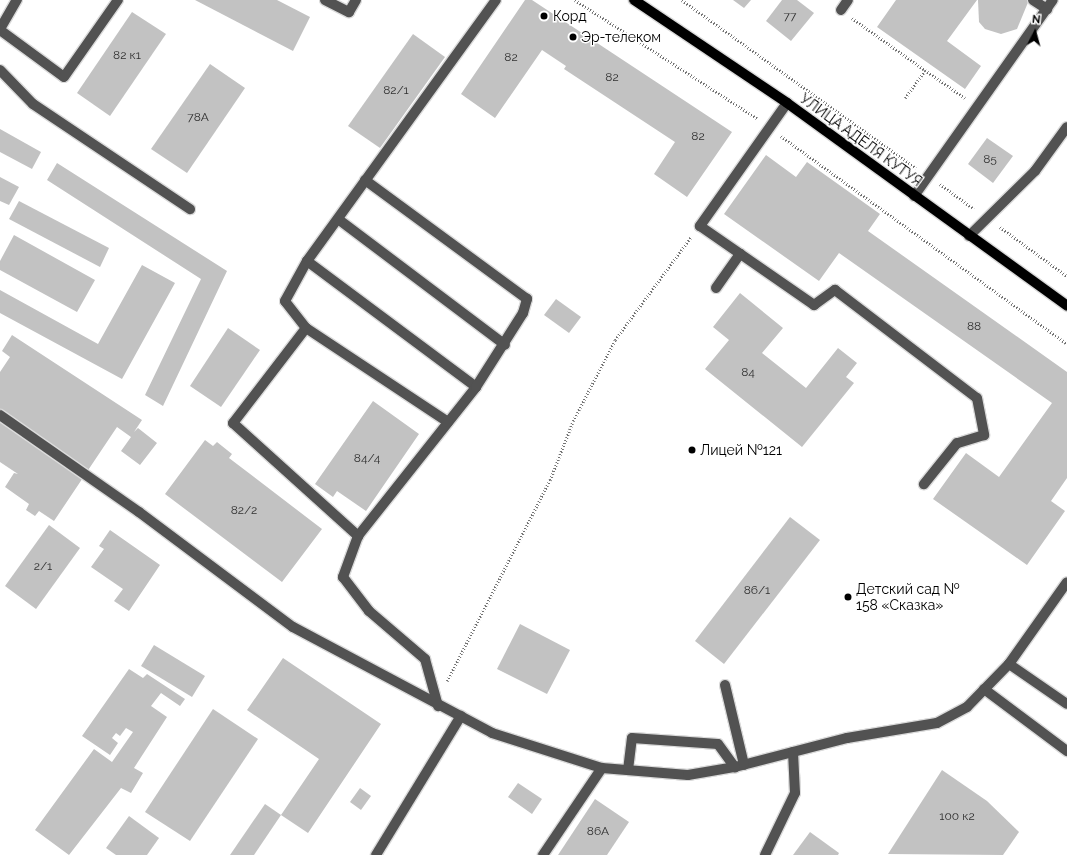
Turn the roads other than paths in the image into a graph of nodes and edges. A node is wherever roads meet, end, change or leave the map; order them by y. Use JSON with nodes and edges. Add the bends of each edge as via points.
{"nodes":[{"id":1,"x":17,"y":0,"type":"edge"},
{"id":2,"x":118,"y":0,"type":"edge"},
{"id":3,"x":325,"y":0,"type":"edge"},
{"id":4,"x":356,"y":0,"type":"edge"},
{"id":5,"x":496,"y":0,"type":"edge"},
{"id":6,"x":634,"y":0,"type":"edge"},
{"id":7,"x":848,"y":0,"type":"edge"},
{"id":8,"x":1033,"y":0,"type":"edge"},
{"id":9,"x":1053,"y":0,"type":"edge"},
{"id":10,"x":1047,"y":9,"type":"junction"},
{"id":11,"x":841,"y":10,"type":"road end"},
{"id":12,"x":0,"y":30,"type":"edge"},
{"id":13,"x":0,"y":70,"type":"edge"},
{"id":14,"x":787,"y":103,"type":"junction"},
{"id":15,"x":1067,"y":126,"type":"edge"},
{"id":16,"x":365,"y":180,"type":"junction"},
{"id":17,"x":914,"y":196,"type":"junction"},
{"id":18,"x":190,"y":209,"type":"dead end"},
{"id":19,"x":338,"y":219,"type":"junction"},
{"id":20,"x":969,"y":236,"type":"junction"},
{"id":21,"x":740,"y":254,"type":"junction"},
{"id":22,"x":307,"y":261,"type":"junction"},
{"id":23,"x":716,"y":288,"type":"dead end"},
{"id":24,"x":1067,"y":306,"type":"edge"},
{"id":25,"x":306,"y":328,"type":"junction"},
{"id":26,"x":505,"y":345,"type":"junction"},
{"id":27,"x":476,"y":387,"type":"junction"},
{"id":28,"x":0,"y":416,"type":"edge"},
{"id":29,"x":448,"y":422,"type":"junction"},
{"id":30,"x":924,"y":484,"type":"dead end"},
{"id":31,"x":358,"y":536,"type":"junction"},
{"id":32,"x":1067,"y":582,"type":"edge"},
{"id":33,"x":1009,"y":664,"type":"junction"},
{"id":34,"x":725,"y":685,"type":"dead end"},
{"id":35,"x":984,"y":689,"type":"junction"},
{"id":36,"x":1067,"y":704,"type":"edge"},
{"id":37,"x":438,"y":706,"type":"junction"},
{"id":38,"x":461,"y":716,"type":"junction"},
{"id":39,"x":1067,"y":751,"type":"edge"},
{"id":40,"x":793,"y":752,"type":"junction"},
{"id":41,"x":739,"y":766,"type":"junction"},
{"id":42,"x":602,"y":768,"type":"junction"},
{"id":43,"x":628,"y":770,"type":"junction"},
{"id":44,"x":376,"y":855,"type":"edge"},
{"id":45,"x":543,"y":855,"type":"edge"},
{"id":46,"x":765,"y":855,"type":"edge"}],
"edges":[{"from":1,"to":12,"type":"street"},
{"from":2,"to":12,"type":"street","via":[[64,77]]},
{"from":3,"to":4,"type":"street","via":[[349,12]]},
{"from":5,"to":16,"type":"street"},
{"from":6,"to":14,"type":"main road","name":"УЛИЦА АДЕЛЯ КУТУЯ"},
{"from":7,"to":11,"type":"street"},
{"from":8,"to":10,"type":"street"},
{"from":9,"to":10,"type":"street"},
{"from":10,"to":17,"type":"street"},
{"from":13,"to":18,"type":"street","via":[[32,104]]},
{"from":14,"to":17,"type":"main road","name":"УЛИЦА АДЕЛЯ КУТУЯ"},
{"from":14,"to":21,"type":"street","via":[[700,226]]},
{"from":15,"to":20,"type":"street","via":[[1035,171]]},
{"from":16,"to":19,"type":"street"},
{"from":16,"to":26,"type":"street","via":[[527,299],[524,313]]},
{"from":17,"to":20,"type":"main road","name":"УЛИЦА АДЕЛЯ КУТУЯ"},
{"from":19,"to":22,"type":"street"},
{"from":19,"to":26,"type":"street"},
{"from":20,"to":24,"type":"main road","name":"УЛИЦА АДЕЛЯ КУТУЯ"},
{"from":21,"to":23,"type":"street"},
{"from":21,"to":30,"type":"street","via":[[814,305],[835,290],[977,398],[984,435],[957,443]]},
{"from":22,"to":25,"type":"street","via":[[285,301]]},
{"from":22,"to":27,"type":"street"},
{"from":25,"to":29,"type":"street"},
{"from":25,"to":31,"type":"street","via":[[233,423]]},
{"from":26,"to":27,"type":"street"},
{"from":27,"to":29,"type":"street"},
{"from":28,"to":37,"type":"street","via":[[139,512],[293,627]]},
{"from":29,"to":31,"type":"street"},
{"from":31,"to":37,"type":"street","via":[[343,577],[369,611],[425,659]]},
{"from":32,"to":33,"type":"street"},
{"from":33,"to":35,"type":"street"},
{"from":33,"to":36,"type":"street"},
{"from":34,"to":41,"type":"street"},
{"from":35,"to":39,"type":"street"},
{"from":35,"to":40,"type":"street","via":[[968,707],[937,723],[854,736]]},
{"from":37,"to":38,"type":"street"},
{"from":38,"to":42,"type":"street","via":[[492,733]]},
{"from":38,"to":44,"type":"street"},
{"from":40,"to":41,"type":"street"},
{"from":40,"to":46,"type":"street","via":[[795,793]]},
{"from":41,"to":43,"type":"street","via":[[688,775]]},
{"from":41,"to":43,"type":"street","via":[[718,744],[632,738]]},
{"from":42,"to":43,"type":"street"},
{"from":42,"to":45,"type":"street"}]}
